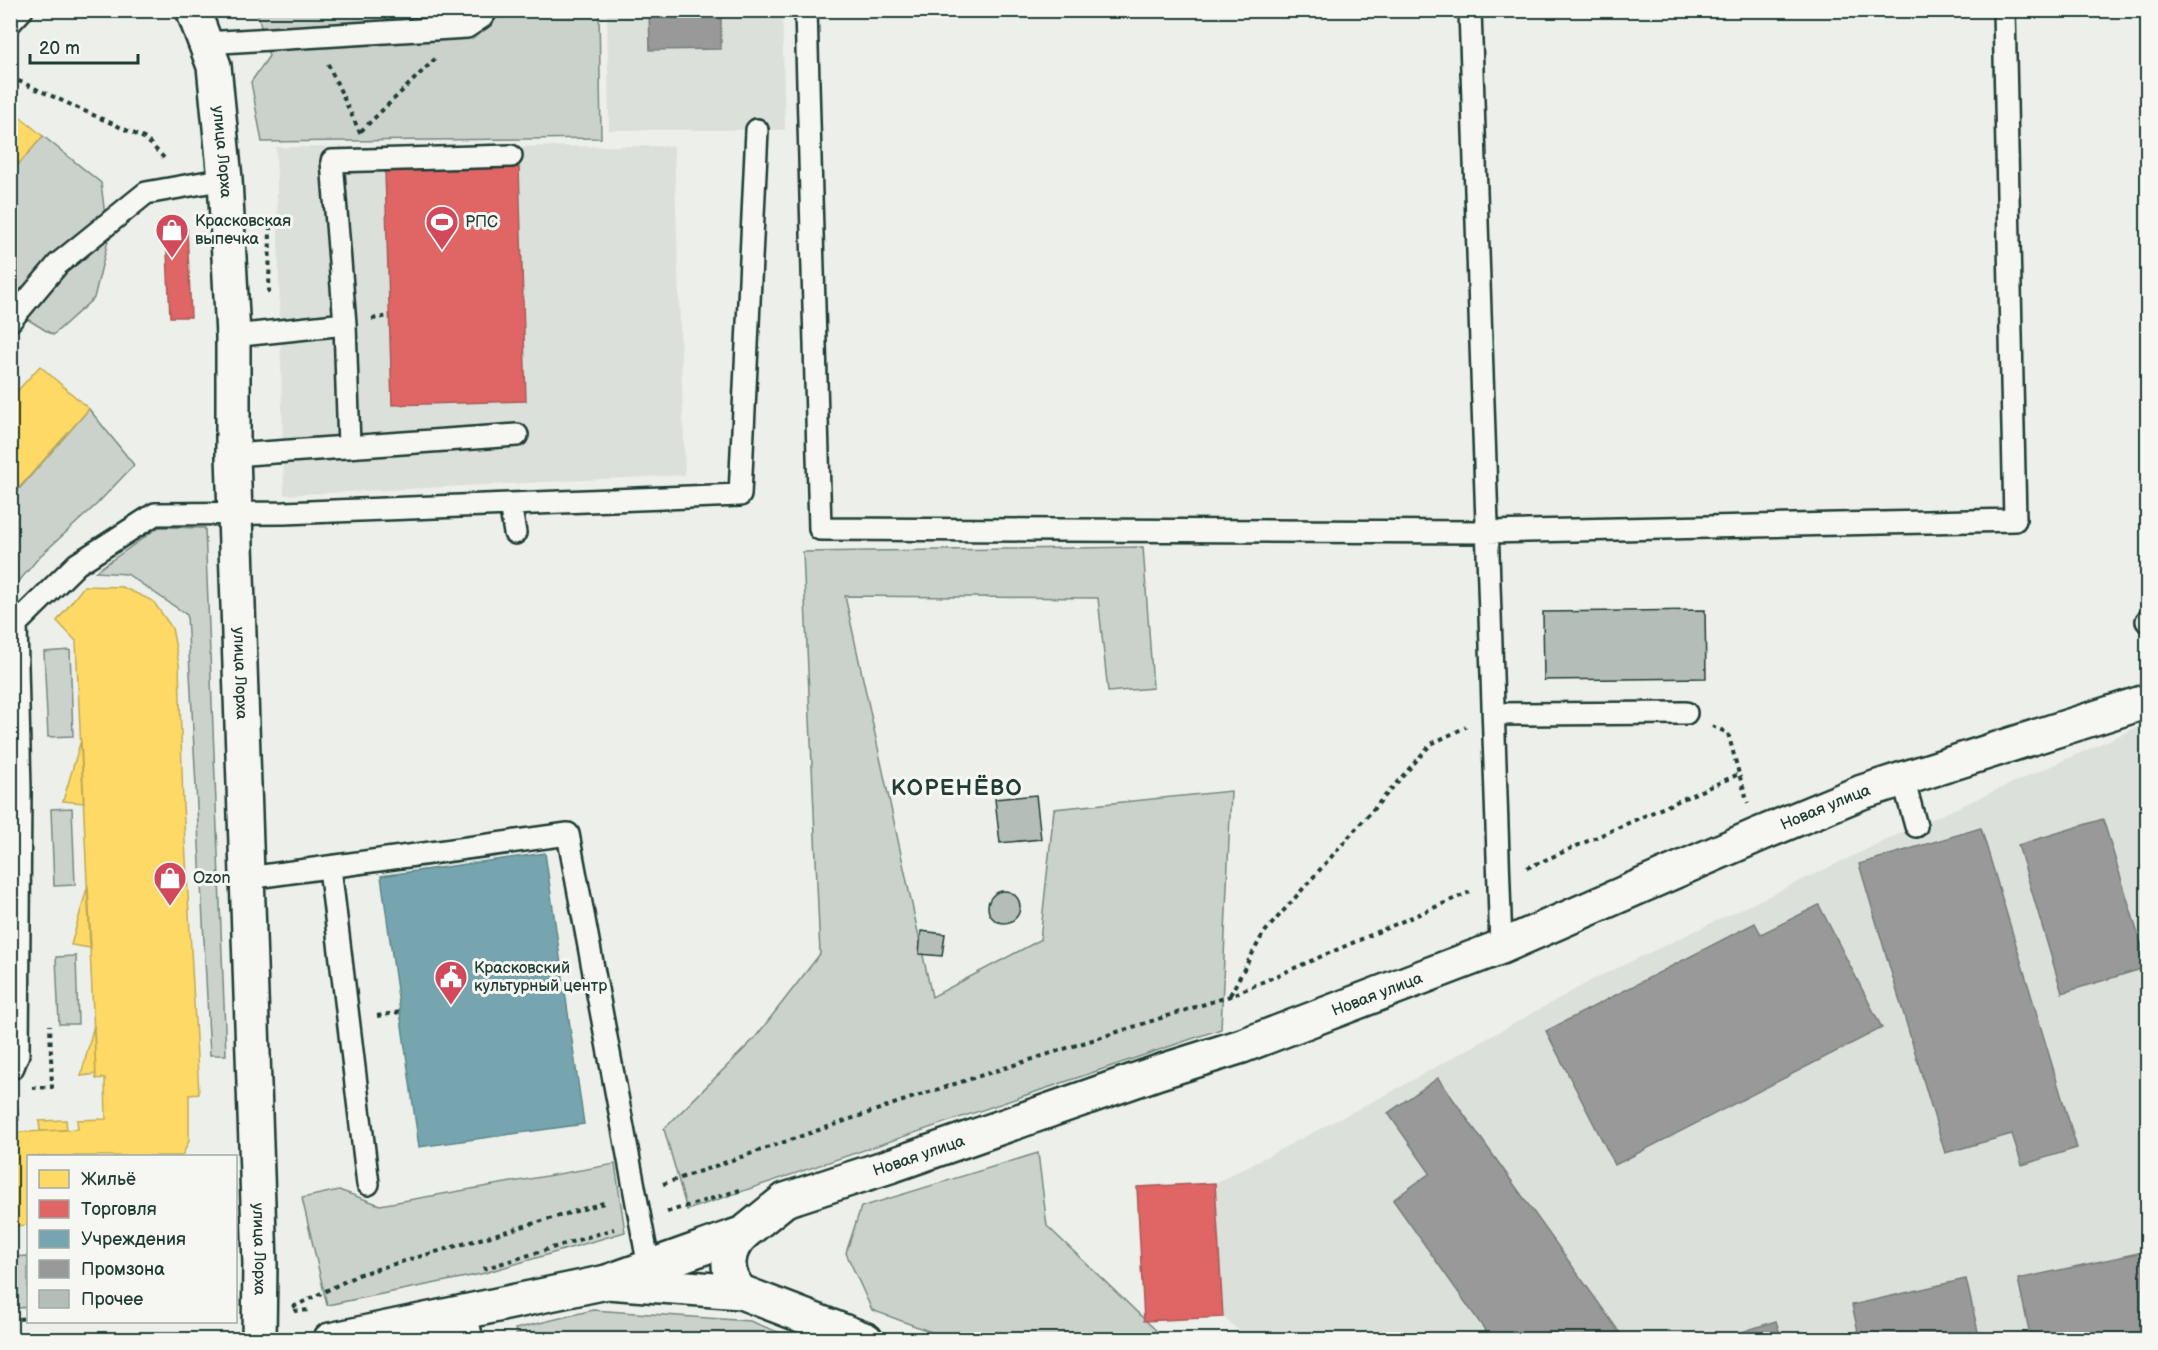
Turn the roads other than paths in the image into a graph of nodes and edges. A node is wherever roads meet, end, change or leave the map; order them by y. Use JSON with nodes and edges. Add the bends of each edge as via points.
{"nodes":[{"id":1,"x":22,"y":10,"type":"edge"},
{"id":2,"x":193,"y":10,"type":"edge"},
{"id":3,"x":487,"y":10,"type":"edge"},
{"id":4,"x":806,"y":10,"type":"edge"},
{"id":5,"x":1470,"y":10,"type":"edge"},
{"id":6,"x":2004,"y":10,"type":"edge"},
{"id":7,"x":10,"y":23,"type":"edge"},
{"id":8,"x":206,"y":43,"type":"junction"},
{"id":9,"x":757,"y":130,"type":"dead end"},
{"id":10,"x":511,"y":156,"type":"dead end"},
{"id":11,"x":225,"y":179,"type":"junction"},
{"id":12,"x":10,"y":321,"type":"edge"},
{"id":13,"x":345,"y":324,"type":"junction"},
{"id":14,"x":234,"y":336,"type":"junction"},
{"id":15,"x":517,"y":435,"type":"dead end"},
{"id":16,"x":349,"y":447,"type":"junction"},
{"id":17,"x":233,"y":455,"type":"junction"},
{"id":18,"x":510,"y":504,"type":"junction"},
{"id":19,"x":236,"y":514,"type":"junction"},
{"id":20,"x":1488,"y":531,"type":"junction"},
{"id":21,"x":515,"y":533,"type":"dead end"},
{"id":22,"x":13,"y":627,"type":"edge"},
{"id":23,"x":2148,"y":701,"type":"edge"},
{"id":24,"x":1686,"y":713,"type":"road end"},
{"id":25,"x":1494,"y":714,"type":"junction"},
{"id":26,"x":1903,"y":779,"type":"junction"},
{"id":27,"x":1916,"y":826,"type":"dead end"},
{"id":28,"x":330,"y":868,"type":"junction"},
{"id":29,"x":248,"y":878,"type":"junction"},
{"id":30,"x":1502,"y":947,"type":"junction"},
{"id":31,"x":10,"y":1067,"type":"edge"},
{"id":32,"x":368,"y":1184,"type":"dead end"},
{"id":33,"x":744,"y":1233,"type":"junction"},
{"id":34,"x":650,"y":1267,"type":"junction"},
{"id":35,"x":607,"y":1282,"type":"junction"},
{"id":36,"x":741,"y":1292,"type":"junction"},
{"id":37,"x":463,"y":1327,"type":"edge"},
{"id":38,"x":259,"y":1340,"type":"edge"},
{"id":39,"x":330,"y":1340,"type":"edge"},
{"id":40,"x":866,"y":1340,"type":"edge"}],
"edges":[{"from":1,"to":7,"type":"lane"},
{"from":2,"to":8,"type":"street","name":"улица Лорха"},
{"from":3,"to":8,"type":"lane","via":[[467,27]]},
{"from":4,"to":20,"type":"lane","via":[[820,529]]},
{"from":5,"to":20,"type":"lane"},
{"from":6,"to":20,"type":"lane","via":[[2015,520]]},
{"from":8,"to":11,"type":"street","name":"улица Лорха","via":[[214,66]]},
{"from":9,"to":18,"type":"lane","via":[[740,495]]},
{"from":10,"to":13,"type":"lane","via":[[332,160]]},
{"from":11,"to":12,"type":"lane","via":[[146,193],[58,264]]},
{"from":11,"to":14,"type":"street","name":"улица Лорха"},
{"from":13,"to":14,"type":"lane"},
{"from":13,"to":16,"type":"lane"},
{"from":14,"to":17,"type":"street","name":"улица Лорха"},
{"from":15,"to":16,"type":"lane"},
{"from":16,"to":17,"type":"lane"},
{"from":17,"to":19,"type":"street","name":"улица Лорха"},
{"from":18,"to":19,"type":"lane"},
{"from":18,"to":21,"type":"lane"},
{"from":19,"to":22,"type":"lane","via":[[155,514],[77,564]]},
{"from":19,"to":29,"type":"street","name":"улица Лорха"},
{"from":20,"to":25,"type":"lane"},
{"from":22,"to":31,"type":"lane","via":[[20,790],[18,1054]]},
{"from":23,"to":26,"type":"street","name":"Новая улица"},
{"from":24,"to":25,"type":"lane"},
{"from":25,"to":30,"type":"lane"},
{"from":26,"to":27,"type":"lane"},
{"from":26,"to":30,"type":"street","name":"Новая улица","via":[[1758,835]]},
{"from":28,"to":29,"type":"lane"},
{"from":28,"to":32,"type":"lane"},
{"from":28,"to":34,"type":"lane","via":[[568,834]]},
{"from":29,"to":38,"type":"street","name":"улица Лорха"},
{"from":30,"to":33,"type":"street","name":"Новая улица","via":[[1242,1046],[786,1200]]},
{"from":33,"to":34,"type":"street","name":"Новая улица"},
{"from":33,"to":36,"type":"street","via":[[736,1240],[728,1270]]},
{"from":34,"to":35,"type":"street","name":"Новая улица"},
{"from":35,"to":36,"type":"street","name":"Новая улица"},
{"from":35,"to":37,"type":"street","name":"Новая улица"},
{"from":36,"to":40,"type":"street","name":"Новая улица"},
{"from":37,"to":39,"type":"street","name":"Новая улица"}]}
